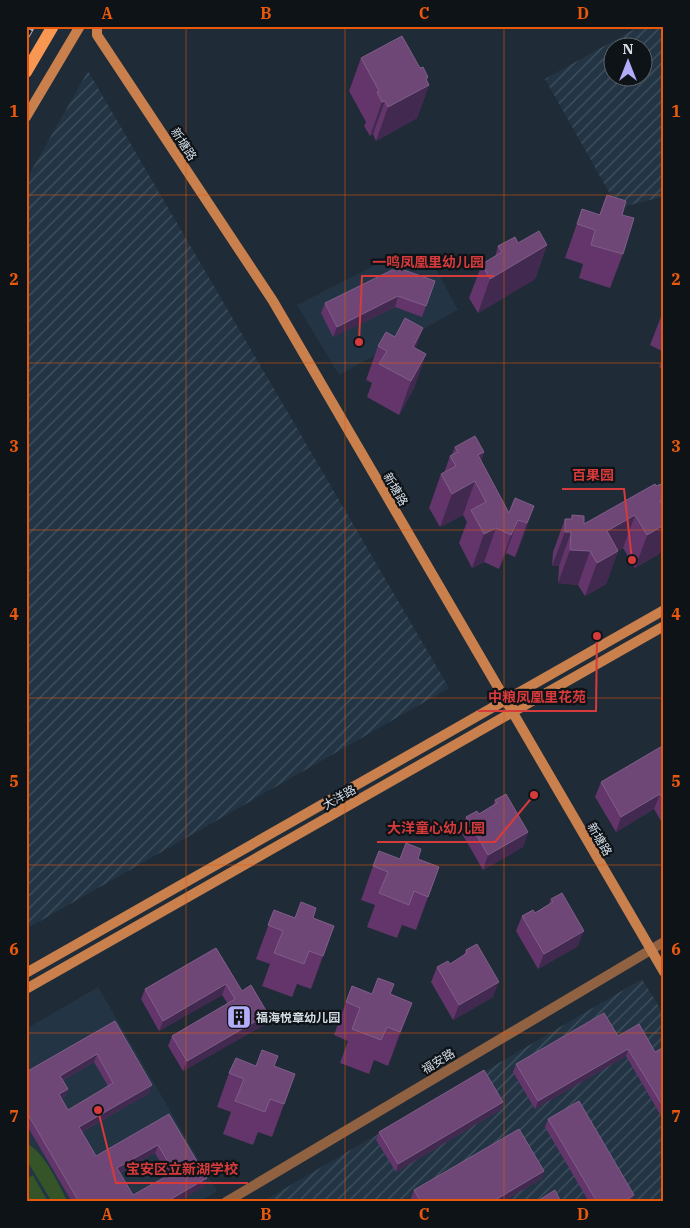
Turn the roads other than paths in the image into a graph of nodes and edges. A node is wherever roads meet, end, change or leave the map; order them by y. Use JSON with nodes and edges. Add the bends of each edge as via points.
{"nodes":[{"id":1,"x":53,"y":26,"type":"edge"},
{"id":2,"x":80,"y":26,"type":"edge"},
{"id":3,"x":97,"y":26,"type":"edge"},
{"id":4,"x":26,"y":72,"type":"edge"},
{"id":5,"x":26,"y":117,"type":"edge"},
{"id":6,"x":664,"y":610,"type":"edge"},
{"id":7,"x":664,"y":626,"type":"edge"},
{"id":8,"x":505,"y":700,"type":"junction"},
{"id":9,"x":512,"y":712,"type":"junction"},
{"id":10,"x":664,"y":942,"type":"edge"},
{"id":11,"x":650,"y":950,"type":"junction"},
{"id":12,"x":664,"y":972,"type":"edge"},
{"id":13,"x":26,"y":973,"type":"edge"},
{"id":14,"x":26,"y":989,"type":"edge"},
{"id":15,"x":226,"y":1202,"type":"edge"}],
"edges":[{"from":1,"to":4,"type":"main road"},
{"from":2,"to":5,"type":"street"},
{"from":3,"to":8,"type":"street","name":"新塘路","via":[[97,35],[273,301]]},
{"from":6,"to":8,"type":"street","name":"大洋路"},
{"from":7,"to":9,"type":"street","name":"大洋路"},
{"from":8,"to":9,"type":"street","name":"新塘路"},
{"from":8,"to":13,"type":"street","name":"大洋路"},
{"from":9,"to":11,"type":"street","name":"新塘路"},
{"from":9,"to":14,"type":"street","name":"大洋路"},
{"from":10,"to":11,"type":"street","name":"福安路"},
{"from":11,"to":12,"type":"street","name":"新塘路"},
{"from":11,"to":15,"type":"street","name":"福安路"}]}
